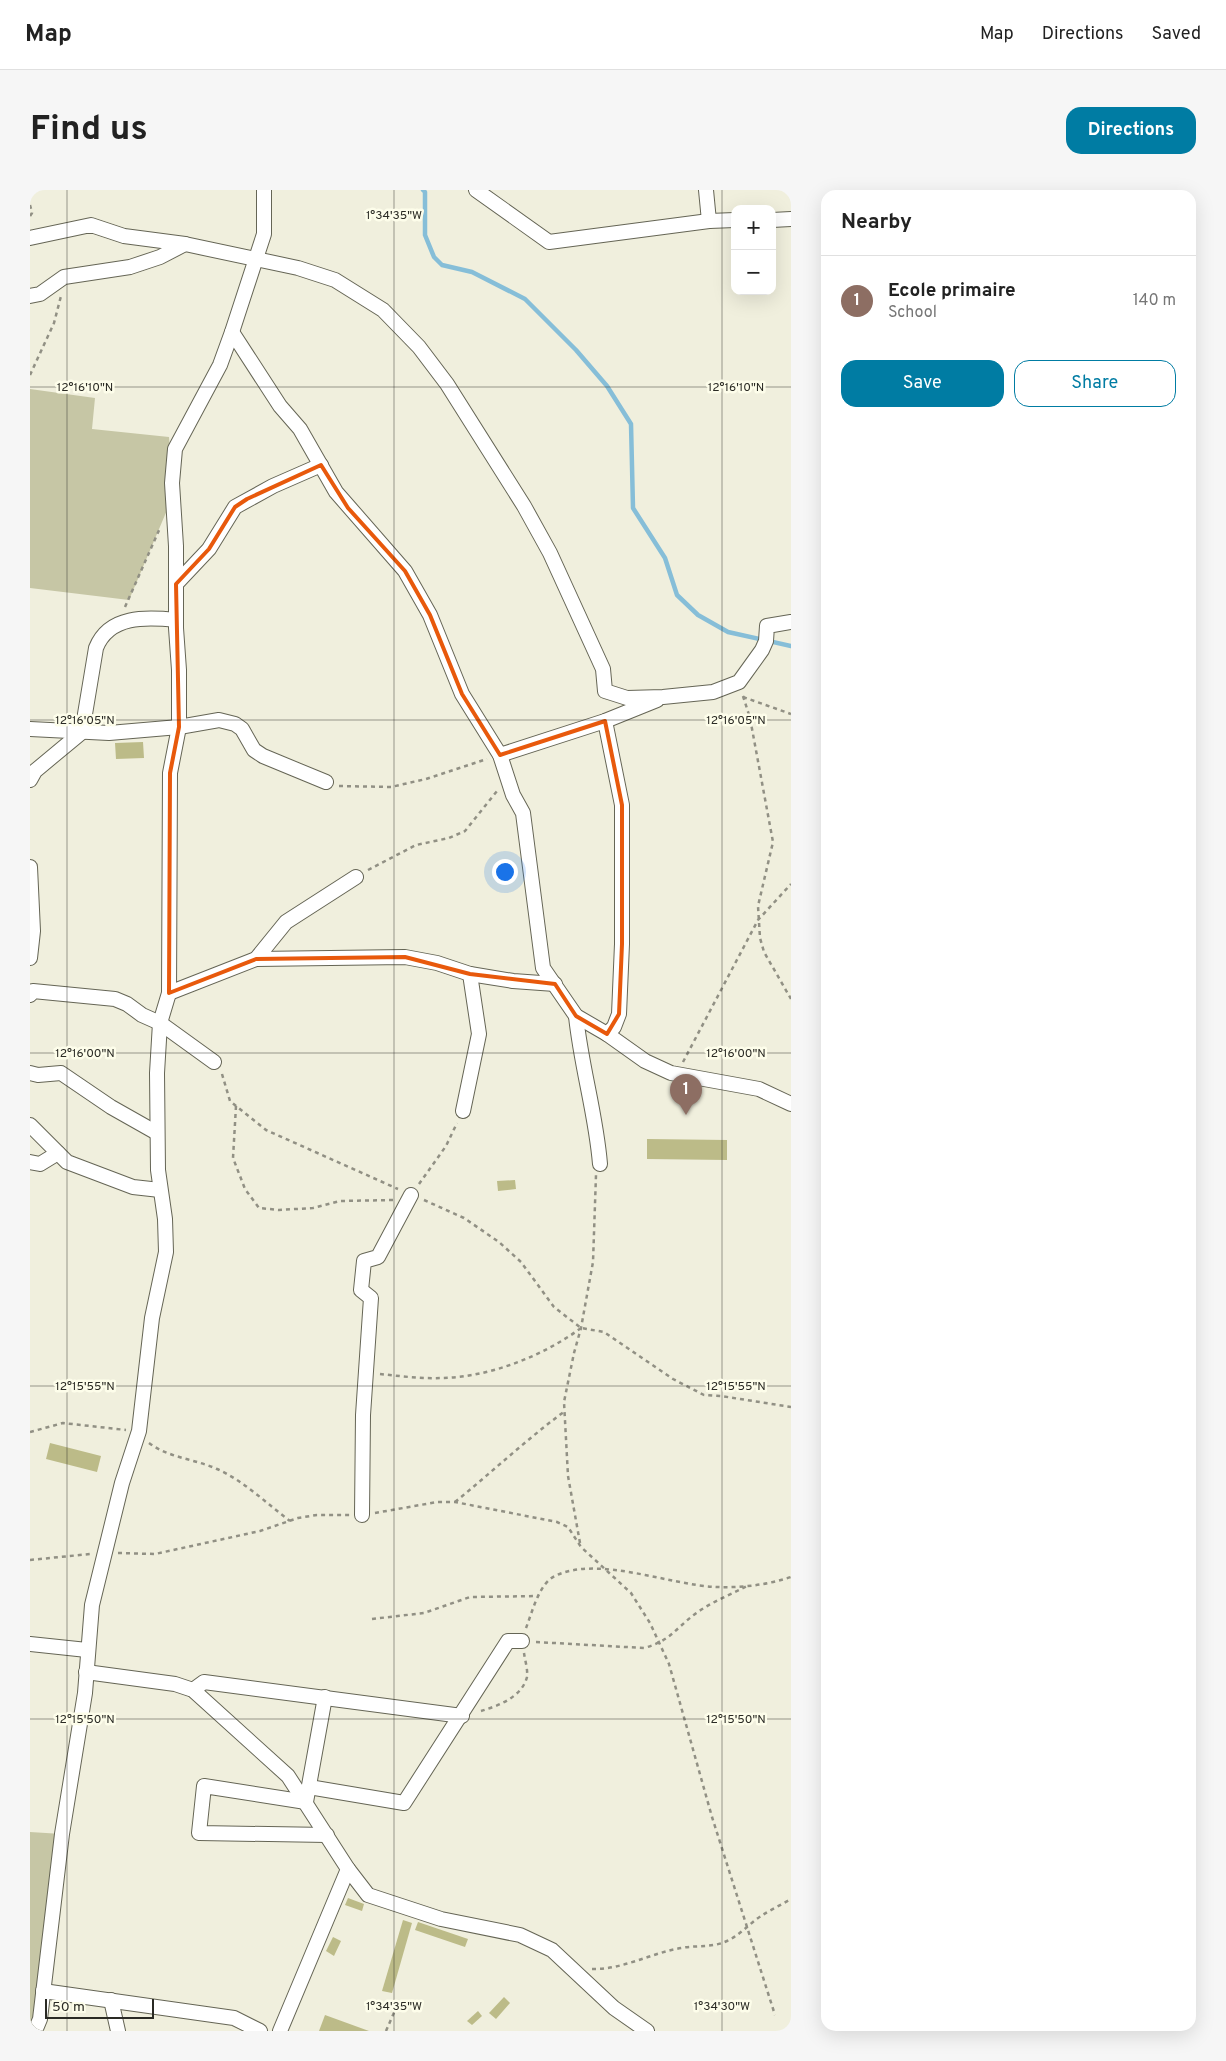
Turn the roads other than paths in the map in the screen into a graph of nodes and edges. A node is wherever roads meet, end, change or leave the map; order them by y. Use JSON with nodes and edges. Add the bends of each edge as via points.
{"nodes":[{"id":1,"x":264,"y":190,"type":"edge"},
{"id":2,"x":706,"y":190,"type":"edge"},
{"id":3,"x":481,"y":192,"type":"edge"},
{"id":4,"x":791,"y":219,"type":"edge"},
{"id":5,"x":731,"y":220,"type":"edge"},
{"id":6,"x":776,"y":220,"type":"edge"},
{"id":7,"x":710,"y":221,"type":"junction"},
{"id":8,"x":30,"y":238,"type":"edge"},
{"id":9,"x":185,"y":244,"type":"junction"},
{"id":10,"x":255,"y":261,"type":"junction"},
{"id":11,"x":30,"y":296,"type":"edge"},
{"id":12,"x":232,"y":332,"type":"junction"},
{"id":13,"x":321,"y":465,"type":"junction"},
{"id":14,"x":176,"y":584,"type":"junction"},
{"id":15,"x":176,"y":620,"type":"junction"},
{"id":16,"x":791,"y":622,"type":"edge"},
{"id":17,"x":663,"y":697,"type":"junction"},
{"id":18,"x":604,"y":721,"type":"junction"},
{"id":19,"x":179,"y":727,"type":"junction"},
{"id":20,"x":30,"y":729,"type":"edge"},
{"id":21,"x":82,"y":732,"type":"junction"},
{"id":22,"x":500,"y":755,"type":"junction"},
{"id":23,"x":30,"y":780,"type":"edge"},
{"id":24,"x":326,"y":782,"type":"road end"},
{"id":25,"x":30,"y":867,"type":"edge"},
{"id":26,"x":356,"y":877,"type":"road end"},
{"id":27,"x":30,"y":958,"type":"edge"},
{"id":28,"x":256,"y":959,"type":"junction"},
{"id":29,"x":470,"y":974,"type":"junction"},
{"id":30,"x":555,"y":984,"type":"junction"},
{"id":31,"x":31,"y":992,"type":"edge"},
{"id":32,"x":169,"y":993,"type":"junction"},
{"id":33,"x":576,"y":1016,"type":"junction"},
{"id":34,"x":160,"y":1023,"type":"junction"},
{"id":35,"x":607,"y":1034,"type":"junction"},
{"id":36,"x":214,"y":1062,"type":"road end"},
{"id":37,"x":30,"y":1073,"type":"edge"},
{"id":38,"x":791,"y":1104,"type":"edge"},
{"id":39,"x":463,"y":1111,"type":"road end"},
{"id":40,"x":30,"y":1125,"type":"edge"},
{"id":41,"x":157,"y":1133,"type":"junction"},
{"id":42,"x":58,"y":1153,"type":"junction"},
{"id":43,"x":30,"y":1162,"type":"edge"},
{"id":44,"x":600,"y":1164,"type":"road end"},
{"id":45,"x":160,"y":1190,"type":"junction"},
{"id":46,"x":411,"y":1195,"type":"road end"},
{"id":47,"x":362,"y":1515,"type":"road end"},
{"id":48,"x":522,"y":1641,"type":"road end"},
{"id":49,"x":30,"y":1644,"type":"edge"},
{"id":50,"x":87,"y":1650,"type":"junction"},
{"id":51,"x":86,"y":1672,"type":"junction"},
{"id":52,"x":193,"y":1690,"type":"junction"},
{"id":53,"x":325,"y":1697,"type":"junction"},
{"id":54,"x":462,"y":1716,"type":"junction"},
{"id":55,"x":309,"y":1787,"type":"junction"},
{"id":56,"x":306,"y":1802,"type":"junction"},
{"id":57,"x":327,"y":1835,"type":"junction"},
{"id":58,"x":348,"y":1869,"type":"junction"},
{"id":59,"x":43,"y":1991,"type":"junction"},
{"id":60,"x":111,"y":2000,"type":"junction"},
{"id":61,"x":35,"y":2031,"type":"edge"},
{"id":62,"x":118,"y":2031,"type":"edge"},
{"id":63,"x":260,"y":2031,"type":"edge"},
{"id":64,"x":280,"y":2031,"type":"edge"},
{"id":65,"x":647,"y":2031,"type":"edge"}],
"edges":[{"from":1,"to":10,"type":"street","via":[[264,234]]},
{"from":2,"to":7,"type":"street"},
{"from":3,"to":7,"type":"street","via":[[549,242]]},
{"from":4,"to":6,"type":"street"},
{"from":5,"to":7,"type":"street"},
{"from":8,"to":9,"type":"street","via":[[91,225],[124,236]]},
{"from":9,"to":10,"type":"street"},
{"from":9,"to":11,"type":"street","via":[[130,267],[64,277],[40,294]]},
{"from":10,"to":12,"type":"street"},
{"from":10,"to":17,"type":"street","via":[[298,268],[335,280],[383,310],[420,347],[524,506],[550,553],[603,669],[605,691],[627,698]]},
{"from":12,"to":13,"type":"street","via":[[280,406],[300,429]]},
{"from":12,"to":14,"type":"street","via":[[220,365],[175,449],[172,483]]},
{"from":13,"to":14,"type":"street","via":[[272,486],[235,507],[209,549]]},
{"from":13,"to":22,"type":"street","via":[[344,503],[405,571],[430,615],[462,694]]},
{"from":14,"to":15,"type":"street"},
{"from":15,"to":19,"type":"street"},
{"from":15,"to":21,"type":"street","via":[[144,618],[115,624],[101,635]]},
{"from":16,"to":17,"type":"street","via":[[768,626],[762,650],[739,682],[713,692]]},
{"from":17,"to":18,"type":"street"},
{"from":18,"to":22,"type":"street"},
{"from":18,"to":35,"type":"street","via":[[622,805],[619,1014]]},
{"from":19,"to":21,"type":"street"},
{"from":19,"to":24,"type":"street","via":[[219,720],[235,724],[242,729],[254,750]]},
{"from":19,"to":32,"type":"street","via":[[170,773]]},
{"from":20,"to":21,"type":"street"},
{"from":21,"to":23,"type":"street","via":[[35,771]]},
{"from":22,"to":30,"type":"street","via":[[513,796],[523,813],[542,968]]},
{"from":25,"to":27,"type":"street","via":[[33,922]]},
{"from":26,"to":28,"type":"street","via":[[286,922]]},
{"from":28,"to":29,"type":"street","via":[[405,956]]},
{"from":28,"to":32,"type":"street"},
{"from":29,"to":30,"type":"street"},
{"from":29,"to":39,"type":"street","via":[[479,1034]]},
{"from":30,"to":33,"type":"street"},
{"from":31,"to":34,"type":"street","via":[[115,999]]},
{"from":32,"to":34,"type":"street"},
{"from":33,"to":35,"type":"street"},
{"from":33,"to":44,"type":"street"},
{"from":34,"to":36,"type":"street"},
{"from":34,"to":41,"type":"street"},
{"from":35,"to":38,"type":"street","via":[[645,1061],[671,1073],[759,1089]]},
{"from":37,"to":41,"type":"street","via":[[61,1073]]},
{"from":40,"to":42,"type":"street"},
{"from":41,"to":45,"type":"street"},
{"from":42,"to":43,"type":"street","via":[[40,1164]]},
{"from":42,"to":45,"type":"street","via":[[67,1162],[123,1184],[143,1190]]},
{"from":45,"to":50,"type":"street","via":[[166,1252],[152,1318],[139,1431],[122,1483],[92,1605]]},
{"from":46,"to":47,"type":"street","via":[[378,1257],[364,1261],[361,1290],[371,1298]]},
{"from":48,"to":54,"type":"street","via":[[508,1641]]},
{"from":49,"to":50,"type":"street"},
{"from":50,"to":51,"type":"street"},
{"from":51,"to":52,"type":"street","via":[[175,1684]]},
{"from":51,"to":59,"type":"street"},
{"from":52,"to":53,"type":"street","via":[[204,1682]]},
{"from":52,"to":56,"type":"street","via":[[288,1776]]},
{"from":53,"to":54,"type":"street"},
{"from":53,"to":55,"type":"street"},
{"from":54,"to":55,"type":"street","via":[[404,1803]]},
{"from":55,"to":56,"type":"street"},
{"from":56,"to":57,"type":"street"},
{"from":56,"to":57,"type":"street","via":[[204,1786],[200,1833]]},
{"from":57,"to":58,"type":"street"},
{"from":58,"to":64,"type":"street"},
{"from":58,"to":65,"type":"street","via":[[368,1895],[441,1919],[520,1935],[552,1950],[614,2008]]},
{"from":59,"to":60,"type":"street"},
{"from":59,"to":61,"type":"street","via":[[40,2019]]},
{"from":60,"to":62,"type":"street"},
{"from":60,"to":63,"type":"street","via":[[234,2018]]}]}
